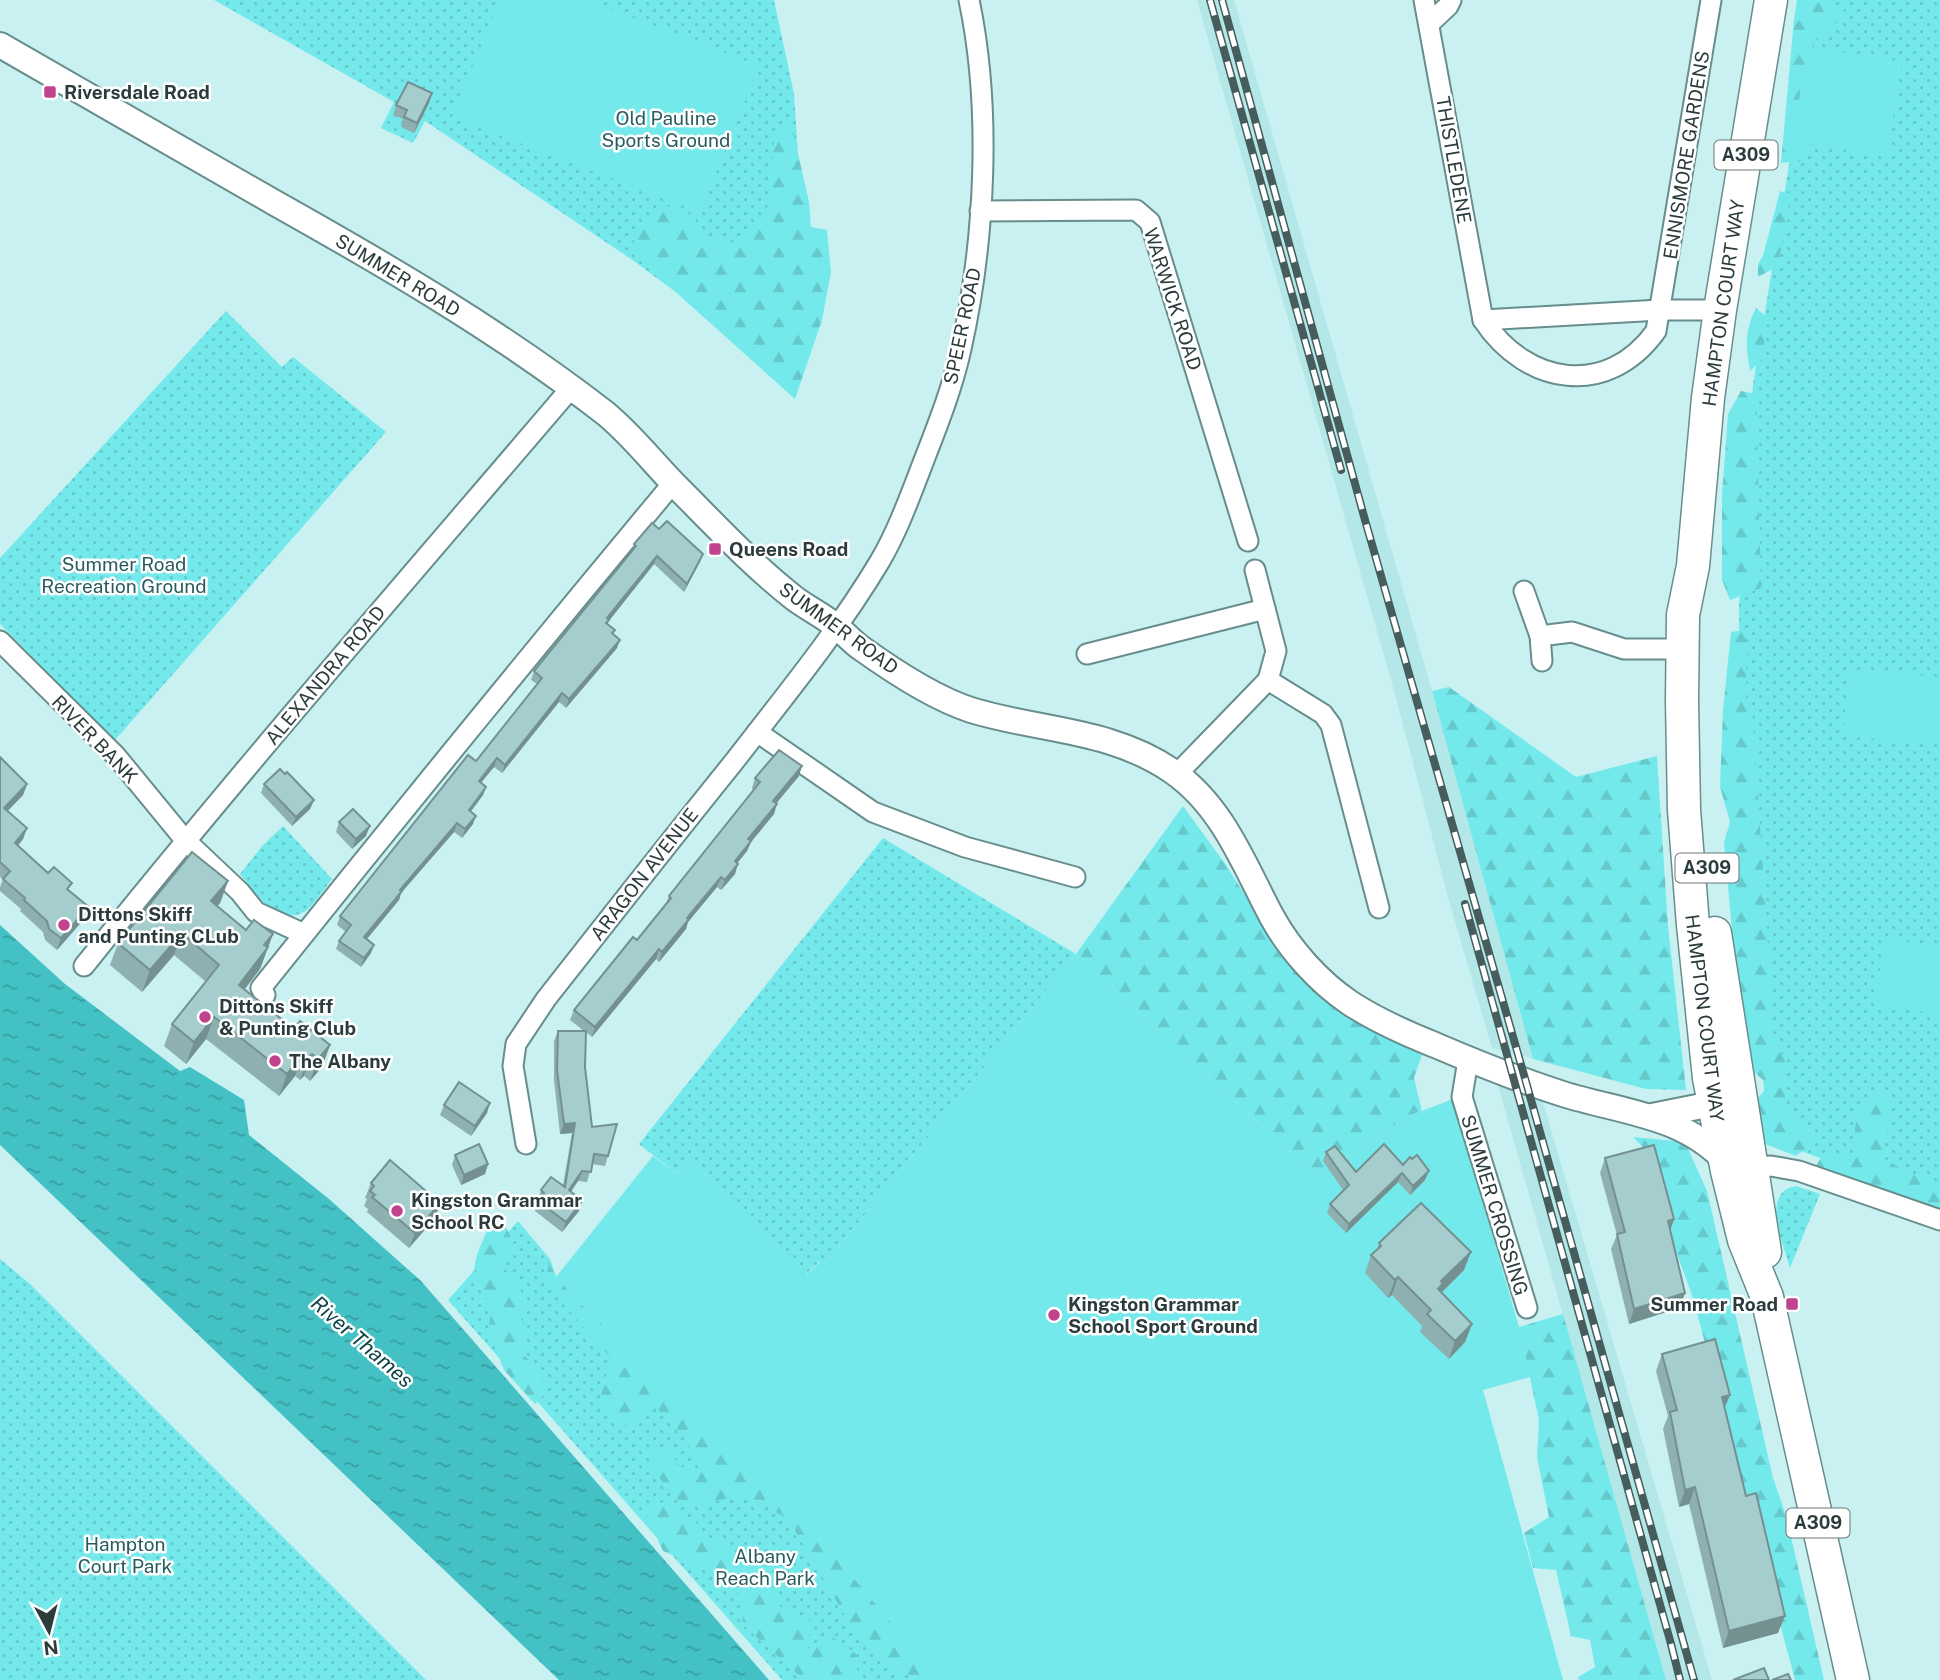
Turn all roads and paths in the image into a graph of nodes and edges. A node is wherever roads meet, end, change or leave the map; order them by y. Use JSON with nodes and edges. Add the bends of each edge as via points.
{"nodes":[{"id":1,"x":969,"y":0,"type":"edge"},
{"id":2,"x":1424,"y":0,"type":"edge"},
{"id":3,"x":1451,"y":0,"type":"edge"},
{"id":4,"x":1771,"y":0,"type":"edge"},
{"id":5,"x":1706,"y":4,"type":"edge"},
{"id":6,"x":1429,"y":24,"type":"junction"},
{"id":7,"x":0,"y":46,"type":"edge"},
{"id":8,"x":980,"y":211,"type":"junction"},
{"id":9,"x":1660,"y":310,"type":"junction"},
{"id":10,"x":1720,"y":310,"type":"junction"},
{"id":11,"x":1483,"y":320,"type":"junction"},
{"id":12,"x":571,"y":388,"type":"junction"},
{"id":13,"x":673,"y":483,"type":"junction"},
{"id":14,"x":1248,"y":541,"type":"dead end"},
{"id":15,"x":1692,"y":566,"type":"junction"},
{"id":16,"x":1255,"y":570,"type":"dead end"},
{"id":17,"x":1524,"y":591,"type":"dead end"},
{"id":18,"x":1265,"y":609,"type":"junction"},
{"id":19,"x":837,"y":627,"type":"junction"},
{"id":20,"x":1540,"y":636,"type":"junction"},
{"id":21,"x":0,"y":641,"type":"edge"},
{"id":22,"x":1682,"y":649,"type":"junction"},
{"id":23,"x":1087,"y":654,"type":"dead end"},
{"id":24,"x":1542,"y":661,"type":"dead end"},
{"id":25,"x":1268,"y":680,"type":"junction"},
{"id":26,"x":757,"y":732,"type":"junction"},
{"id":27,"x":1177,"y":774,"type":"junction"},
{"id":28,"x":185,"y":840,"type":"junction"},
{"id":29,"x":1075,"y":877,"type":"dead end"},
{"id":30,"x":1379,"y":908,"type":"dead end"},
{"id":31,"x":304,"y":933,"type":"junction"},
{"id":32,"x":84,"y":966,"type":"dead end"},
{"id":33,"x":265,"y":995,"type":"dead end"},
{"id":34,"x":1468,"y":1060,"type":"junction"},
{"id":35,"x":1712,"y":1095,"type":"junction"},
{"id":36,"x":1648,"y":1116,"type":"junction"},
{"id":37,"x":526,"y":1144,"type":"dead end"},
{"id":38,"x":1735,"y":1167,"type":"junction"},
{"id":39,"x":1940,"y":1220,"type":"edge"},
{"id":40,"x":1527,"y":1308,"type":"dead end"},
{"id":41,"x":1853,"y":1680,"type":"edge"}],
"edges":[{"from":1,"to":8,"type":"street","name":"SPEER ROAD","via":[[982,92]]},
{"from":2,"to":6,"type":"street","name":"THISTLEDENE"},
{"from":3,"to":6,"type":"street"},
{"from":4,"to":10,"type":"highway","name":"HAMPTON COURT WAY","number":"A309"},
{"from":5,"to":9,"type":"street","name":"ENNISMORE GARDENS"},
{"from":6,"to":11,"type":"street","name":"THISTLEDENE"},
{"from":7,"to":12,"type":"street","name":"SUMMER ROAD","via":[[424,288]]},
{"from":8,"to":14,"type":"street","name":"WARWICK ROAD","via":[[1136,210],[1150,222]]},
{"from":8,"to":19,"type":"street","name":"SPEER ROAD","via":[[976,267],[961,352],[937,425],[882,559]]},
{"from":9,"to":10,"type":"street"},
{"from":9,"to":11,"type":"street"},
{"from":9,"to":11,"type":"street","name":"THISTLEDENE","via":[[1656,331],[1644,348],[1613,368],[1587,376],[1563,377],[1541,371],[1494,337]]},
{"from":10,"to":15,"type":"highway","name":"HAMPTON COURT WAY","number":"A309"},
{"from":12,"to":13,"type":"street","name":"SUMMER ROAD","via":[[611,418]]},
{"from":12,"to":28,"type":"street","name":"ALEXANDRA ROAD"},
{"from":13,"to":19,"type":"street","name":"SUMMER ROAD","via":[[761,570]]},
{"from":13,"to":31,"type":"street"},
{"from":15,"to":22,"type":"highway","name":"HAMPTON COURT WAY","number":"A309"},
{"from":15,"to":38,"type":"highway","name":"HAMPTON COURT WAY","number":"A309","via":[[1698,614],[1699,754],[1706,854]]},
{"from":16,"to":18,"type":"street"},
{"from":17,"to":20,"type":"street"},
{"from":18,"to":23,"type":"street"},
{"from":18,"to":25,"type":"street","via":[[1276,651]]},
{"from":19,"to":26,"type":"street","name":"ARAGON AVENUE"},
{"from":19,"to":27,"type":"street","name":"SUMMER ROAD","via":[[857,646],[967,709],[1105,738]]},
{"from":20,"to":22,"type":"street","via":[[1572,632],[1624,649]]},
{"from":20,"to":24,"type":"street"},
{"from":21,"to":28,"type":"street","name":"RIVER BANK","via":[[116,756]]},
{"from":22,"to":35,"type":"highway","name":"HAMPTON COURT WAY","number":"A309","via":[[1685,823]]},
{"from":25,"to":27,"type":"street"},
{"from":25,"to":30,"type":"street","via":[[1323,713],[1331,725]]},
{"from":26,"to":29,"type":"street","via":[[873,812],[965,848]]},
{"from":26,"to":37,"type":"street","name":"ARAGON AVENUE","via":[[546,999],[516,1044],[513,1066]]},
{"from":27,"to":34,"type":"street","name":"SUMMER ROAD","via":[[1216,813],[1275,923],[1332,990],[1390,1026]]},
{"from":28,"to":31,"type":"street","name":"RIVER BANK","via":[[256,912]]},
{"from":28,"to":32,"type":"street","name":"ALEXANDRA ROAD"},
{"from":31,"to":33,"type":"street","via":[[261,988]]},
{"from":34,"to":36,"type":"street","name":"SUMMER ROAD","via":[[1567,1095]]},
{"from":34,"to":40,"type":"street","name":"SUMMER CROSSING","via":[[1462,1097]]},
{"from":35,"to":36,"type":"street","name":"SUMMER ROAD","via":[[1707,1105]]},
{"from":35,"to":38,"type":"highway","name":"HAMPTON COURT WAY","number":"A309"},
{"from":36,"to":38,"type":"street","name":"SUMMER ROAD","via":[[1696,1135]]},
{"from":38,"to":39,"type":"street","via":[[1799,1171]]},
{"from":38,"to":41,"type":"highway","name":"HAMPTON COURT WAY","number":"A309","via":[[1764,1238],[1767,1297]]}]}
